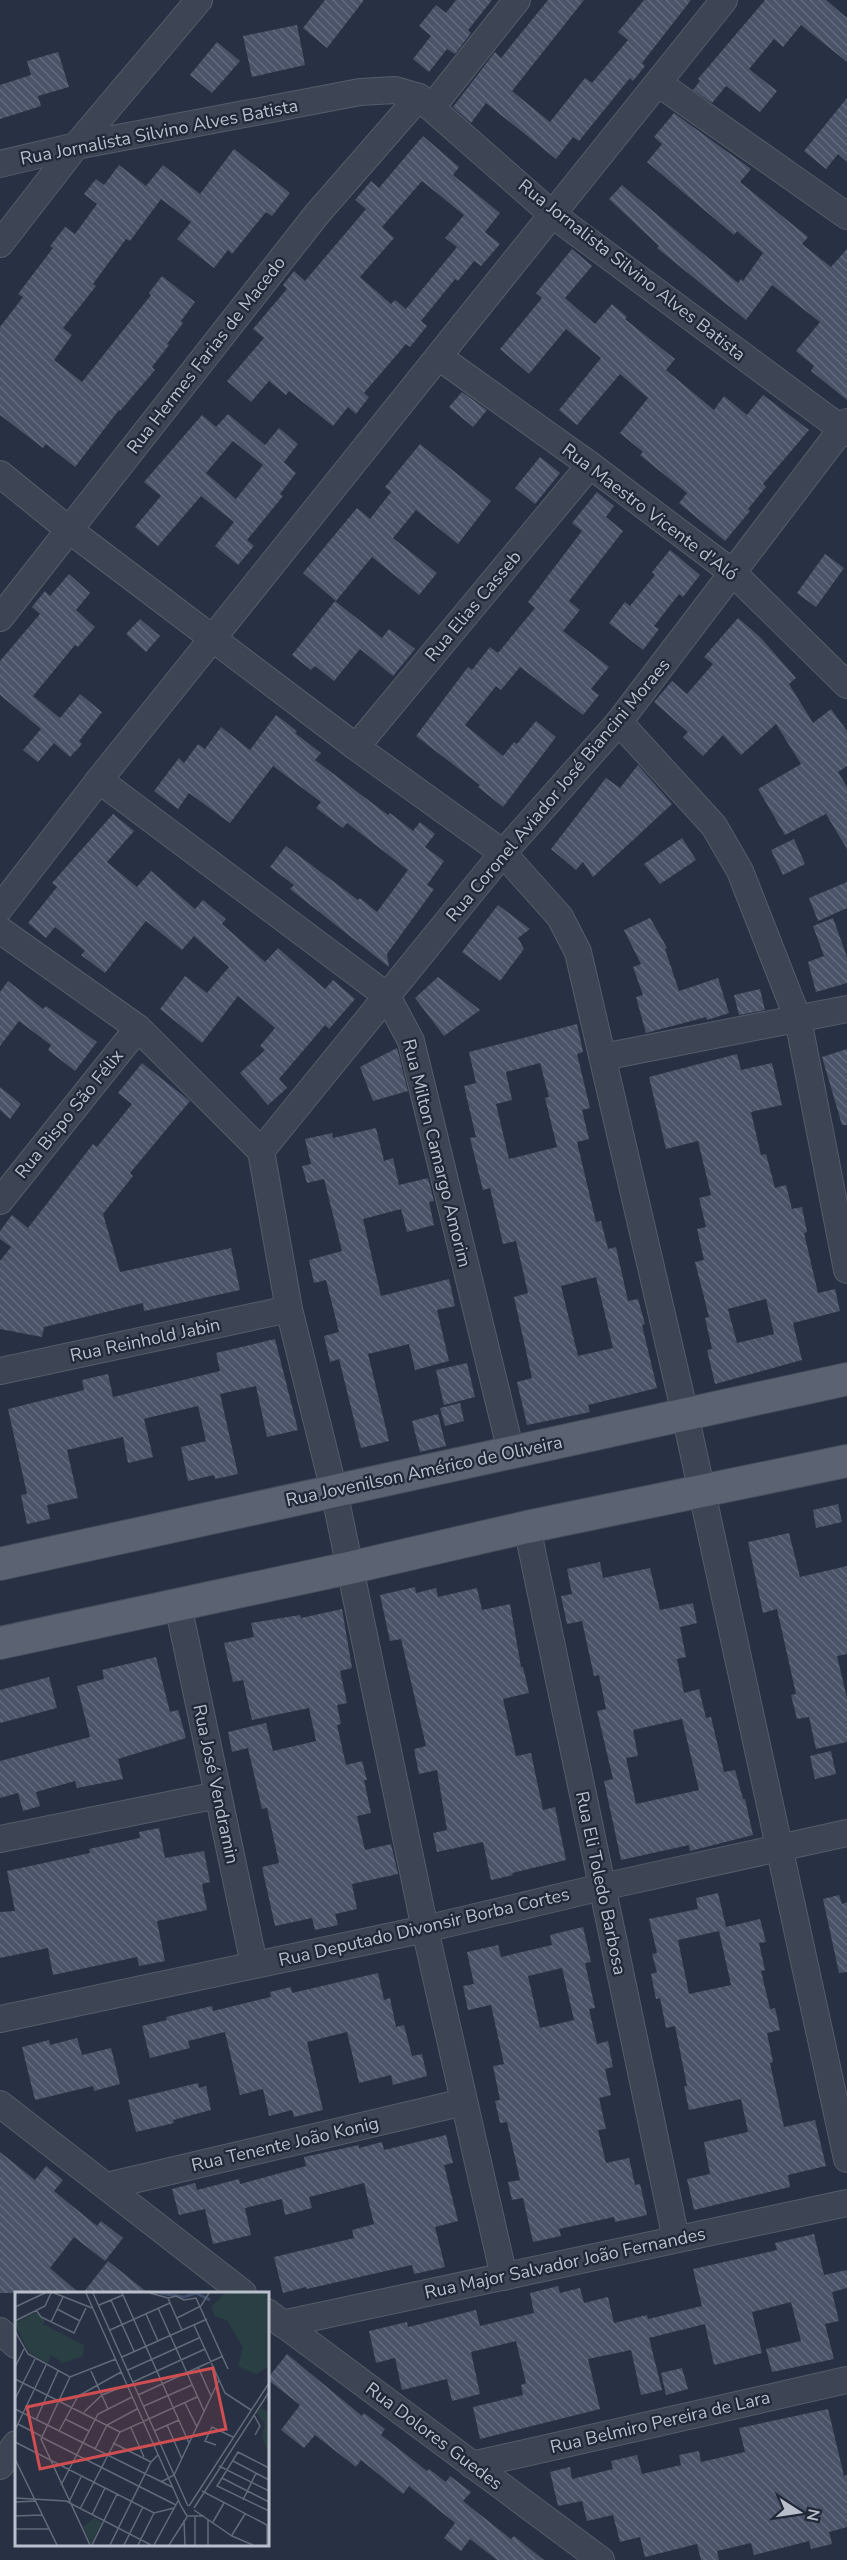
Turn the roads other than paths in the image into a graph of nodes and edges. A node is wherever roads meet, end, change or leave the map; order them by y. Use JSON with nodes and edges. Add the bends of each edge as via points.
{"nodes":[{"id":1,"x":199,"y":0,"type":"edge"},
{"id":2,"x":517,"y":0,"type":"edge"},
{"id":3,"x":724,"y":0,"type":"edge"},
{"id":4,"x":658,"y":83,"type":"junction"},
{"id":5,"x":426,"y":102,"type":"junction"},
{"id":6,"x":76,"y":146,"type":"junction"},
{"id":7,"x":0,"y":164,"type":"edge"},
{"id":8,"x":553,"y":214,"type":"junction"},
{"id":9,"x":847,"y":216,"type":"edge"},
{"id":10,"x":0,"y":244,"type":"edge"},
{"id":11,"x":440,"y":357,"type":"junction"},
{"id":12,"x":845,"y":428,"type":"edge"},
{"id":13,"x":590,"y":465,"type":"junction"},
{"id":14,"x":0,"y":474,"type":"edge"},
{"id":15,"x":68,"y":529,"type":"junction"},
{"id":16,"x":733,"y":573,"type":"junction"},
{"id":17,"x":0,"y":618,"type":"edge"},
{"id":18,"x":214,"y":639,"type":"junction"},
{"id":19,"x":847,"y":685,"type":"edge"},
{"id":20,"x":619,"y":722,"type":"junction"},
{"id":21,"x":356,"y":747,"type":"junction"},
{"id":22,"x":99,"y":780,"type":"junction"},
{"id":23,"x":503,"y":854,"type":"junction"},
{"id":24,"x":0,"y":908,"type":"edge"},
{"id":25,"x":0,"y":930,"type":"edge"},
{"id":26,"x":387,"y":996,"type":"junction"},
{"id":27,"x":847,"y":1009,"type":"edge"},
{"id":28,"x":798,"y":1019,"type":"junction"},
{"id":29,"x":138,"y":1028,"type":"junction"},
{"id":30,"x":603,"y":1057,"type":"junction"},
{"id":31,"x":261,"y":1151,"type":"junction"},
{"id":32,"x":0,"y":1201,"type":"edge"},
{"id":33,"x":847,"y":1270,"type":"edge"},
{"id":34,"x":290,"y":1309,"type":"junction"},
{"id":35,"x":0,"y":1371,"type":"edge"},
{"id":36,"x":847,"y":1379,"type":"edge"},
{"id":37,"x":685,"y":1414,"type":"junction"},
{"id":38,"x":511,"y":1452,"type":"junction"},
{"id":39,"x":847,"y":1461,"type":"edge"},
{"id":40,"x":334,"y":1491,"type":"junction"},
{"id":41,"x":702,"y":1492,"type":"junction"},
{"id":42,"x":527,"y":1527,"type":"junction"},
{"id":43,"x":0,"y":1564,"type":"edge"},
{"id":44,"x":349,"y":1568,"type":"junction"},
{"id":45,"x":178,"y":1605,"type":"junction"},
{"id":46,"x":0,"y":1643,"type":"edge"},
{"id":47,"x":218,"y":1795,"type":"junction"},
{"id":48,"x":847,"y":1833,"type":"edge"},
{"id":49,"x":0,"y":1839,"type":"edge"},
{"id":50,"x":779,"y":1849,"type":"junction"},
{"id":51,"x":602,"y":1887,"type":"junction"},
{"id":52,"x":424,"y":1929,"type":"junction"},
{"id":53,"x":254,"y":1964,"type":"junction"},
{"id":54,"x":0,"y":2019,"type":"edge"},
{"id":55,"x":464,"y":2102,"type":"junction"},
{"id":56,"x":0,"y":2104,"type":"edge"},
{"id":57,"x":847,"y":2159,"type":"edge"},
{"id":58,"x":107,"y":2186,"type":"junction"},
{"id":59,"x":847,"y":2203,"type":"edge"},
{"id":60,"x":676,"y":2239,"type":"junction"},
{"id":61,"x":504,"y":2277,"type":"junction"},
{"id":62,"x":242,"y":2292,"type":"edge"},
{"id":63,"x":275,"y":2318,"type":"edge"},
{"id":64,"x":0,"y":2331,"type":"edge"},
{"id":65,"x":15,"y":2344,"type":"edge"},
{"id":66,"x":847,"y":2380,"type":"edge"},
{"id":67,"x":15,"y":2445,"type":"edge"},
{"id":68,"x":472,"y":2465,"type":"junction"},
{"id":69,"x":0,"y":2466,"type":"edge"},
{"id":70,"x":601,"y":2560,"type":"edge"}],
"edges":[{"from":1,"to":6,"type":"street"},
{"from":2,"to":5,"type":"street","name":"Rua Hermes Farias de Macedo"},
{"from":3,"to":4,"type":"street"},
{"from":4,"to":8,"type":"street"},
{"from":4,"to":9,"type":"street"},
{"from":5,"to":6,"type":"street","name":"Rua Jornalista Silvino Alves Batista","via":[[394,90],[360,92]]},
{"from":5,"to":8,"type":"street","name":"Rua Jornalista Silvino Alves Batista"},
{"from":5,"to":15,"type":"street","name":"Rua Hermes Farias de Macedo","via":[[316,214]]},
{"from":6,"to":7,"type":"street","name":"Rua Jornalista Silvino Alves Batista"},
{"from":6,"to":10,"type":"street"},
{"from":8,"to":11,"type":"street"},
{"from":8,"to":12,"type":"street","name":"Rua Jornalista Silvino Alves Batista"},
{"from":11,"to":13,"type":"street","name":"Rua Maestro Vicente d'Aló"},
{"from":11,"to":18,"type":"street"},
{"from":12,"to":16,"type":"street","name":"Rua Coronel Aviador José Biancini Moraes"},
{"from":13,"to":16,"type":"street","name":"Rua Maestro Vicente d'Aló"},
{"from":13,"to":21,"type":"street","name":"Rua Elias Casseb"},
{"from":14,"to":15,"type":"street"},
{"from":15,"to":17,"type":"street","name":"Rua Hermes Farias de Macedo"},
{"from":15,"to":18,"type":"street"},
{"from":16,"to":19,"type":"street","name":"Rua Maestro Vicente d'Aló"},
{"from":16,"to":20,"type":"street","name":"Rua Coronel Aviador José Biancini Moraes"},
{"from":18,"to":21,"type":"street"},
{"from":18,"to":22,"type":"street"},
{"from":20,"to":23,"type":"street","name":"Rua Coronel Aviador José Biancini Moraes"},
{"from":20,"to":28,"type":"street","via":[[714,826],[740,871]]},
{"from":21,"to":23,"type":"street"},
{"from":22,"to":24,"type":"street"},
{"from":22,"to":26,"type":"street","name":"Rua Milton Camargo Amorim"},
{"from":23,"to":26,"type":"street","name":"Rua Coronel Aviador José Biancini Moraes"},
{"from":23,"to":30,"type":"street","via":[[560,917],[578,952]]},
{"from":25,"to":29,"type":"street"},
{"from":26,"to":31,"type":"street","name":"Rua Coronel Aviador José Biancini Moraes"},
{"from":26,"to":38,"type":"street","name":"Rua Milton Camargo Amorim","via":[[411,1041]]},
{"from":27,"to":28,"type":"street"},
{"from":28,"to":30,"type":"street"},
{"from":28,"to":33,"type":"street"},
{"from":29,"to":31,"type":"street"},
{"from":29,"to":32,"type":"street","name":"Rua Bispo São Félix"},
{"from":30,"to":37,"type":"street"},
{"from":31,"to":34,"type":"street"},
{"from":34,"to":35,"type":"street","name":"Rua Reinhold Jabin"},
{"from":34,"to":40,"type":"street"},
{"from":36,"to":37,"type":"main road","name":"Rua Jovenilson Américo de Oliveira"},
{"from":37,"to":38,"type":"main road","name":"Rua Jovenilson Américo de Oliveira"},
{"from":37,"to":41,"type":"street"},
{"from":38,"to":40,"type":"main road","name":"Rua Jovenilson Américo de Oliveira"},
{"from":39,"to":41,"type":"main road"},
{"from":40,"to":43,"type":"main road","name":"Rua Jovenilson Américo de Oliveira"},
{"from":40,"to":44,"type":"street"},
{"from":41,"to":42,"type":"main road"},
{"from":41,"to":50,"type":"street"},
{"from":42,"to":44,"type":"main road"},
{"from":42,"to":51,"type":"street","name":"Rua Eli Toledo Barbosa"},
{"from":44,"to":45,"type":"main road"},
{"from":44,"to":52,"type":"street"},
{"from":45,"to":46,"type":"main road"},
{"from":45,"to":47,"type":"street","name":"Rua José Vendramin"},
{"from":47,"to":49,"type":"street"},
{"from":47,"to":53,"type":"street","name":"Rua José Vendramin"},
{"from":48,"to":50,"type":"street","name":"Rua Deputado Divonsir Borba Cortes"},
{"from":50,"to":51,"type":"street","name":"Rua Deputado Divonsir Borba Cortes"},
{"from":50,"to":57,"type":"street"},
{"from":51,"to":52,"type":"street","name":"Rua Deputado Divonsir Borba Cortes"},
{"from":51,"to":60,"type":"street","name":"Rua Eli Toledo Barbosa"},
{"from":52,"to":53,"type":"street","name":"Rua Deputado Divonsir Borba Cortes"},
{"from":52,"to":55,"type":"street"},
{"from":53,"to":54,"type":"street","name":"Rua Deputado Divonsir Borba Cortes"},
{"from":55,"to":58,"type":"street","name":"Rua Tenente João Konig"},
{"from":55,"to":61,"type":"street"},
{"from":56,"to":58,"type":"street"},
{"from":58,"to":62,"type":"street"},
{"from":59,"to":60,"type":"street","name":"Rua Major Salvador João Fernandes"},
{"from":60,"to":61,"type":"street","name":"Rua Major Salvador João Fernandes"},
{"from":61,"to":63,"type":"street","name":"Rua Major Salvador João Fernandes"},
{"from":63,"to":68,"type":"street","name":"Rua Dolores Guedes"},
{"from":64,"to":65,"type":"street"},
{"from":66,"to":68,"type":"street","name":"Rua Belmiro Pereira de Lara"},
{"from":67,"to":69,"type":"street"},
{"from":68,"to":70,"type":"street","name":"Rua Dolores Guedes"}]}
